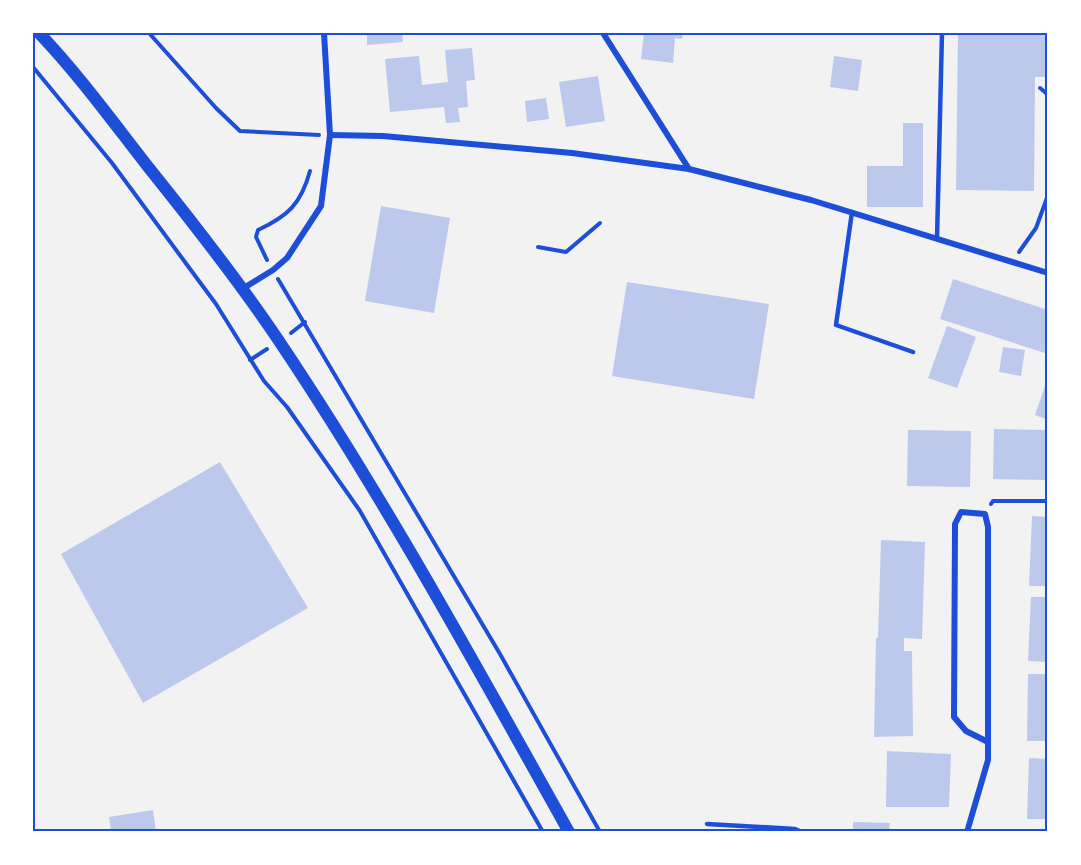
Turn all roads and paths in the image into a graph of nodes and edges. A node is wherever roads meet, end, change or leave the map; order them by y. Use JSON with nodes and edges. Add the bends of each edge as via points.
{"nodes":[{"id":1,"x":39,"y":33,"type":"edge"},
{"id":2,"x":150,"y":33,"type":"edge"},
{"id":3,"x":324,"y":33,"type":"edge"},
{"id":4,"x":603,"y":33,"type":"edge"},
{"id":5,"x":942,"y":33,"type":"edge"},
{"id":6,"x":33,"y":67,"type":"edge"},
{"id":7,"x":1048,"y":87,"type":"edge"},
{"id":8,"x":1048,"y":97,"type":"edge"},
{"id":9,"x":330,"y":135,"type":"junction"},
{"id":10,"x":314,"y":144,"type":"dead end"},
{"id":11,"x":311,"y":164,"type":"dead end"},
{"id":12,"x":689,"y":170,"type":"junction"},
{"id":13,"x":1048,"y":195,"type":"edge"},
{"id":14,"x":852,"y":213,"type":"junction"},
{"id":15,"x":600,"y":224,"type":"dead end"},
{"id":16,"x":937,"y":239,"type":"junction"},
{"id":17,"x":538,"y":247,"type":"dead end"},
{"id":18,"x":1012,"y":263,"type":"junction"},
{"id":19,"x":273,"y":270,"type":"junction"},
{"id":20,"x":1048,"y":273,"type":"edge"},
{"id":21,"x":242,"y":289,"type":"junction"},
{"id":22,"x":914,"y":352,"type":"dead end"},
{"id":23,"x":1048,"y":501,"type":"edge"},
{"id":24,"x":985,"y":514,"type":"junction"},
{"id":25,"x":988,"y":742,"type":"junction"},
{"id":26,"x":707,"y":824,"type":"dead end"},
{"id":27,"x":543,"y":832,"type":"edge"},
{"id":28,"x":568,"y":832,"type":"edge"},
{"id":29,"x":600,"y":832,"type":"edge"},
{"id":30,"x":802,"y":832,"type":"edge"},
{"id":31,"x":967,"y":832,"type":"edge"}],
"edges":[{"from":1,"to":21,"type":"main road"},
{"from":2,"to":10,"type":"path","via":[[240,131],[315,134]]},
{"from":3,"to":9,"type":"street"},
{"from":4,"to":12,"type":"street"},
{"from":5,"to":16,"type":"lane"},
{"from":6,"to":27,"type":"path","via":[[112,164],[216,304],[264,381],[287,407],[360,511]]},
{"from":7,"to":8,"type":"path","via":[[1040,88]]},
{"from":9,"to":12,"type":"street","via":[[384,136],[572,153]]},
{"from":9,"to":19,"type":"street","via":[[321,206],[287,258]]},
{"from":11,"to":19,"type":"path","via":[[296,204],[281,219],[258,230],[256,237]]},
{"from":12,"to":14,"type":"street"},
{"from":13,"to":18,"type":"path","via":[[1036,228]]},
{"from":14,"to":16,"type":"street"},
{"from":14,"to":22,"type":"lane","via":[[836,325]]},
{"from":15,"to":17,"type":"path","via":[[566,252]]},
{"from":16,"to":18,"type":"street"},
{"from":18,"to":20,"type":"street"},
{"from":19,"to":21,"type":"street"},
{"from":19,"to":29,"type":"path","via":[[495,644]]},
{"from":21,"to":28,"type":"main road","via":[[360,467]]},
{"from":23,"to":24,"type":"path","via":[[993,501]]},
{"from":24,"to":25,"type":"street"},
{"from":24,"to":25,"type":"street","via":[[961,512],[955,524],[954,717],[966,732]]},
{"from":25,"to":31,"type":"street","via":[[988,760]]},
{"from":26,"to":30,"type":"lane"}]}
